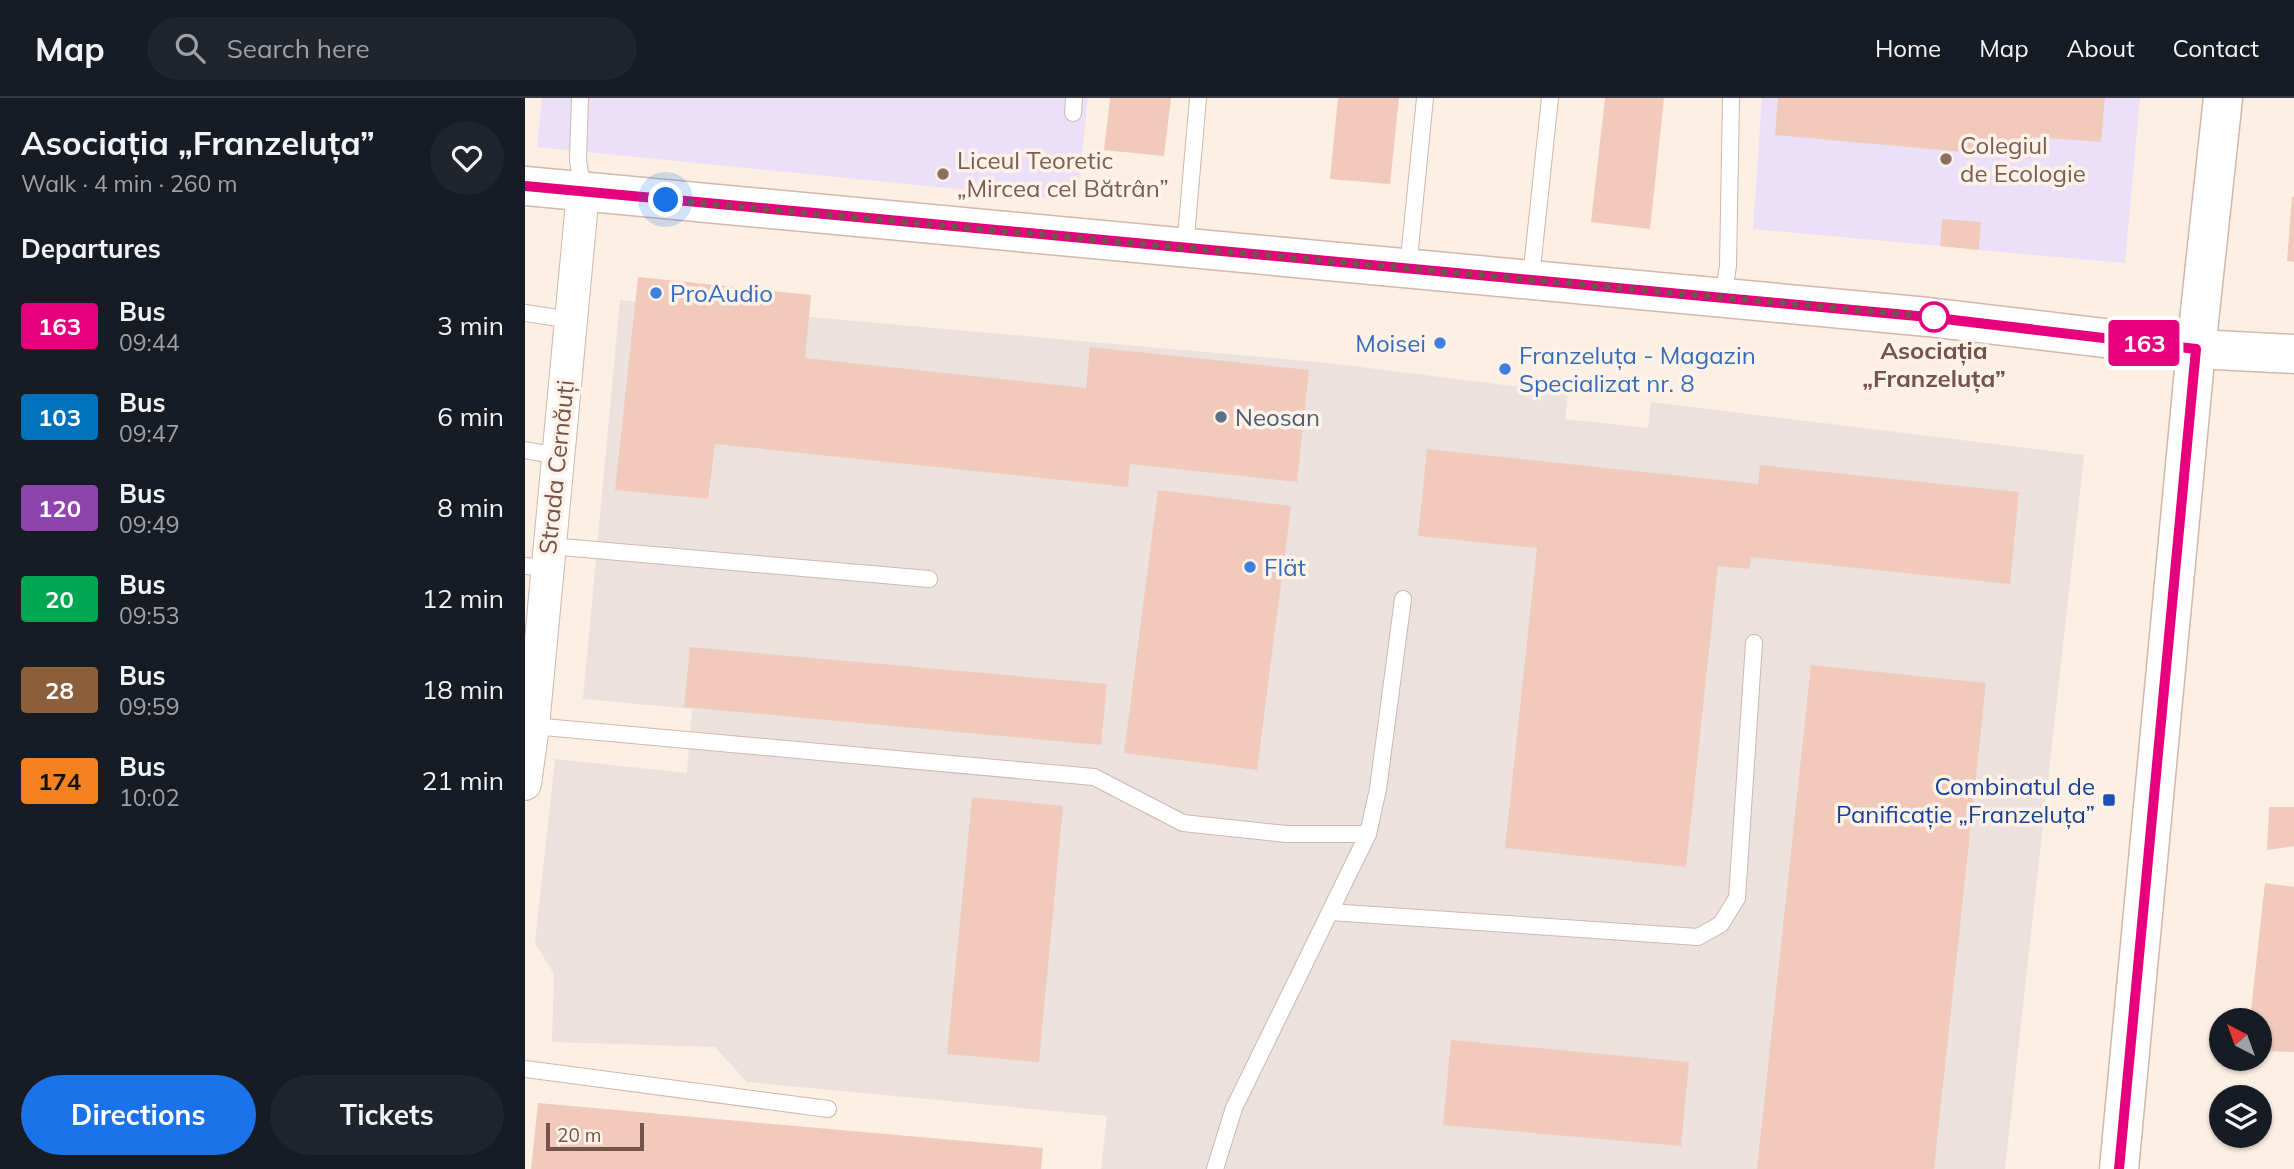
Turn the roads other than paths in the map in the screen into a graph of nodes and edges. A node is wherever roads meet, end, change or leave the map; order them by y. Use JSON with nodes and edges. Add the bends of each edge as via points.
{"nodes":[{"id":1,"x":580,"y":98,"type":"edge"},
{"id":2,"x":1198,"y":98,"type":"edge"},
{"id":3,"x":1425,"y":98,"type":"edge"},
{"id":4,"x":1550,"y":98,"type":"edge"},
{"id":5,"x":1731,"y":98,"type":"edge"},
{"id":6,"x":2223,"y":98,"type":"edge"},
{"id":7,"x":525,"y":187,"type":"edge"},
{"id":8,"x":583,"y":192,"type":"junction"},
{"id":9,"x":1185,"y":248,"type":"junction"},
{"id":10,"x":1408,"y":269,"type":"junction"},
{"id":11,"x":1531,"y":278,"type":"junction"},
{"id":12,"x":1723,"y":297,"type":"junction"},
{"id":13,"x":525,"y":313,"type":"edge"},
{"id":14,"x":571,"y":320,"type":"junction"},
{"id":15,"x":2196,"y":349,"type":"junction"},
{"id":16,"x":2294,"y":354,"type":"edge"},
{"id":17,"x":525,"y":450,"type":"edge"},
{"id":18,"x":558,"y":456,"type":"junction"},
{"id":19,"x":540,"y":560,"type":"edge"},
{"id":20,"x":929,"y":579,"type":"dead end"},
{"id":21,"x":1403,"y":598,"type":"dead end"},
{"id":22,"x":1754,"y":643,"type":"dead end"},
{"id":23,"x":533,"y":726,"type":"junction"},
{"id":24,"x":525,"y":784,"type":"edge"},
{"id":25,"x":1368,"y":834,"type":"junction"},
{"id":26,"x":1330,"y":912,"type":"junction"},
{"id":27,"x":525,"y":1069,"type":"edge"},
{"id":28,"x":828,"y":1109,"type":"dead end"},
{"id":29,"x":1215,"y":1169,"type":"edge"},
{"id":30,"x":2119,"y":1169,"type":"edge"}],
"edges":[{"from":1,"to":8,"type":"lane","via":[[578,160]]},
{"from":2,"to":9,"type":"lane"},
{"from":3,"to":10,"type":"lane"},
{"from":4,"to":11,"type":"lane"},
{"from":5,"to":12,"type":"lane","via":[[1728,266]]},
{"from":6,"to":15,"type":"main road"},
{"from":7,"to":8,"type":"main road"},
{"from":8,"to":9,"type":"main road"},
{"from":8,"to":14,"type":"street","name":"Strada Cernăuți"},
{"from":9,"to":10,"type":"main road"},
{"from":10,"to":11,"type":"main road"},
{"from":11,"to":12,"type":"main road"},
{"from":12,"to":15,"type":"main road"},
{"from":13,"to":14,"type":"lane"},
{"from":14,"to":18,"type":"street","name":"Strada Cernăuți"},
{"from":15,"to":16,"type":"main road"},
{"from":15,"to":30,"type":"main road"},
{"from":17,"to":18,"type":"lane"},
{"from":18,"to":19,"type":"street","name":"Strada Cernăuți"},
{"from":19,"to":20,"type":"lane"},
{"from":19,"to":23,"type":"street","name":"Strada Cernăuți"},
{"from":21,"to":25,"type":"lane"},
{"from":22,"to":26,"type":"lane","via":[[1737,898],[1721,924],[1698,937]]},
{"from":23,"to":24,"type":"street","name":"Strada Cernăuți"},
{"from":23,"to":25,"type":"lane","via":[[1094,777],[1183,824],[1286,834]]},
{"from":25,"to":26,"type":"lane"},
{"from":26,"to":29,"type":"lane","via":[[1234,1108]]},
{"from":27,"to":28,"type":"lane"}]}
